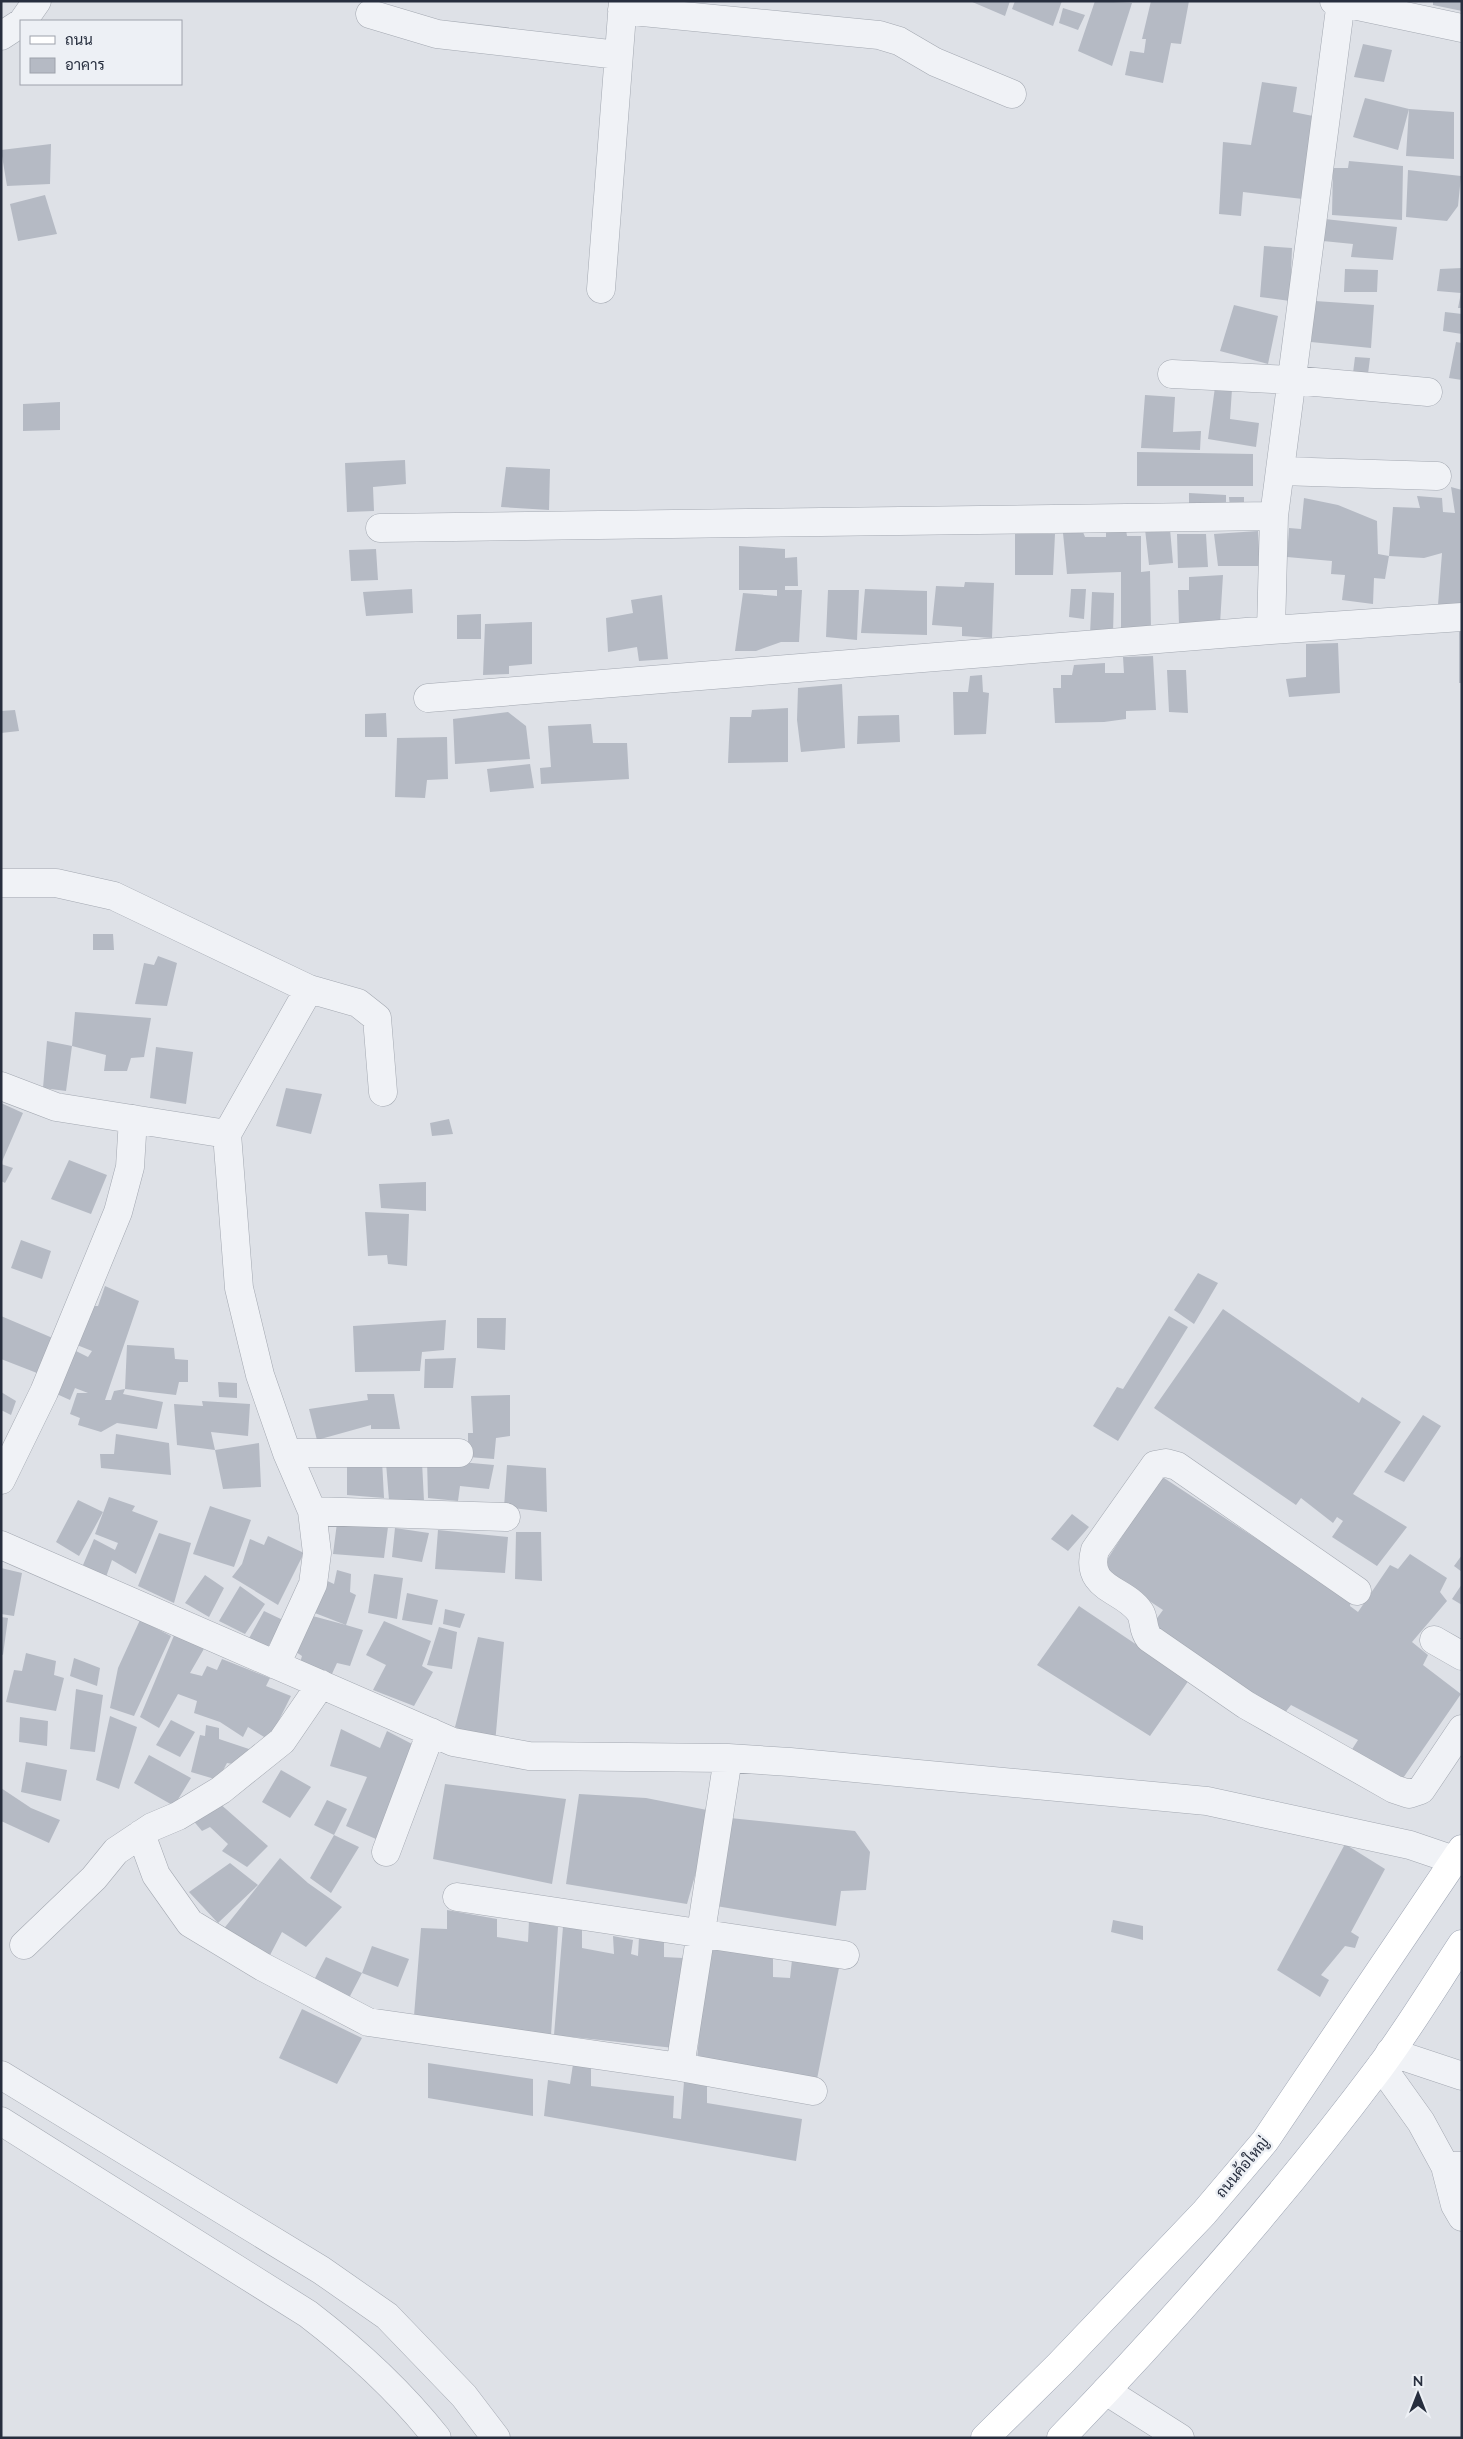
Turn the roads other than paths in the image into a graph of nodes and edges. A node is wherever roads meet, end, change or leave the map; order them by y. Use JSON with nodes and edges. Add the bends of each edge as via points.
{"nodes":[{"id":1,"x":37,"y":1,"type":"edge"},
{"id":2,"x":1339,"y":2,"type":"edge"},
{"id":3,"x":623,"y":6,"type":"edge"},
{"id":4,"x":370,"y":14,"type":"dead end"},
{"id":5,"x":23,"y":20,"type":"edge"},
{"id":6,"x":20,"y":23,"type":"edge"},
{"id":7,"x":1462,"y":28,"type":"edge"},
{"id":8,"x":1,"y":36,"type":"edge"},
{"id":9,"x":618,"y":55,"type":"junction"},
{"id":10,"x":1012,"y":94,"type":"dead end"},
{"id":11,"x":601,"y":289,"type":"dead end"},
{"id":12,"x":1172,"y":374,"type":"dead end"},
{"id":13,"x":1292,"y":380,"type":"junction"},
{"id":14,"x":1428,"y":392,"type":"dead end"},
{"id":15,"x":1280,"y":471,"type":"junction"},
{"id":16,"x":1437,"y":476,"type":"dead end"},
{"id":17,"x":1274,"y":516,"type":"junction"},
{"id":18,"x":380,"y":528,"type":"dead end"},
{"id":19,"x":1462,"y":617,"type":"edge"},
{"id":20,"x":1271,"y":630,"type":"junction"},
{"id":21,"x":428,"y":698,"type":"dead end"},
{"id":22,"x":1,"y":883,"type":"edge"},
{"id":23,"x":309,"y":989,"type":"junction"},
{"id":24,"x":1,"y":1086,"type":"edge"},
{"id":25,"x":383,"y":1092,"type":"dead end"},
{"id":26,"x":134,"y":1119,"type":"junction"},
{"id":27,"x":227,"y":1134,"type":"junction"},
{"id":28,"x":288,"y":1452,"type":"junction"},
{"id":29,"x":459,"y":1452,"type":"dead end"},
{"id":30,"x":1,"y":1480,"type":"edge"},
{"id":31,"x":312,"y":1511,"type":"junction"},
{"id":32,"x":506,"y":1517,"type":"dead end"},
{"id":33,"x":1,"y":1545,"type":"edge"},
{"id":34,"x":1357,"y":1591,"type":"dead end"},
{"id":35,"x":1434,"y":1640,"type":"dead end"},
{"id":36,"x":1462,"y":1656,"type":"edge"},
{"id":37,"x":276,"y":1664,"type":"junction"},
{"id":38,"x":320,"y":1684,"type":"junction"},
{"id":39,"x":1462,"y":1729,"type":"edge"},
{"id":40,"x":431,"y":1732,"type":"junction"},
{"id":41,"x":728,"y":1758,"type":"junction"},
{"id":42,"x":142,"y":1834,"type":"junction"},
{"id":43,"x":386,"y":1852,"type":"dead end"},
{"id":44,"x":1458,"y":1855,"type":"edge"},
{"id":45,"x":458,"y":1897,"type":"dead end"},
{"id":46,"x":701,"y":1933,"type":"junction"},
{"id":47,"x":1462,"y":1944,"type":"edge"},
{"id":48,"x":24,"y":1945,"type":"dead end"},
{"id":49,"x":845,"y":1955,"type":"dead end"},
{"id":50,"x":1385,"y":2059,"type":"junction"},
{"id":51,"x":680,"y":2067,"type":"junction"},
{"id":52,"x":1,"y":2075,"type":"edge"},
{"id":53,"x":1462,"y":2076,"type":"edge"},
{"id":54,"x":813,"y":2092,"type":"dead end"},
{"id":55,"x":1,"y":2121,"type":"edge"},
{"id":56,"x":1454,"y":2166,"type":"edge"},
{"id":57,"x":1462,"y":2217,"type":"edge"},
{"id":58,"x":1106,"y":2391,"type":"junction"},
{"id":59,"x":437,"y":2438,"type":"edge"},
{"id":60,"x":496,"y":2438,"type":"edge"},
{"id":61,"x":985,"y":2438,"type":"edge"},
{"id":62,"x":1060,"y":2438,"type":"edge"},
{"id":63,"x":1180,"y":2438,"type":"edge"}],
"edges":[{"from":1,"to":5,"type":"street"},
{"from":2,"to":7,"type":"street"},
{"from":2,"to":13,"type":"street"},
{"from":3,"to":9,"type":"street"},
{"from":3,"to":10,"type":"street","via":[[880,35],[900,41],[935,62]]},
{"from":4,"to":9,"type":"street","via":[[438,34]]},
{"from":6,"to":8,"type":"street"},
{"from":9,"to":11,"type":"street"},
{"from":12,"to":13,"type":"street"},
{"from":13,"to":14,"type":"street"},
{"from":13,"to":15,"type":"street"},
{"from":15,"to":16,"type":"street"},
{"from":15,"to":17,"type":"street"},
{"from":17,"to":18,"type":"street"},
{"from":17,"to":20,"type":"street"},
{"from":19,"to":20,"type":"street"},
{"from":20,"to":21,"type":"street"},
{"from":22,"to":23,"type":"street","via":[[56,883],[114,896]]},
{"from":23,"to":25,"type":"street","via":[[358,1003],[377,1018]]},
{"from":23,"to":27,"type":"street"},
{"from":24,"to":26,"type":"street","via":[[56,1107]]},
{"from":26,"to":27,"type":"street"},
{"from":26,"to":30,"type":"street","via":[[130,1167],[118,1212],[44,1392]]},
{"from":27,"to":28,"type":"street","via":[[239,1288],[260,1375]]},
{"from":28,"to":29,"type":"street"},
{"from":28,"to":31,"type":"street"},
{"from":31,"to":32,"type":"street"},
{"from":31,"to":37,"type":"street","via":[[317,1553],[313,1584]]},
{"from":33,"to":37,"type":"street"},
{"from":34,"to":39,"type":"street","via":[[1177,1466],[1166,1463],[1155,1465],[1095,1550],[1092,1561],[1100,1580],[1140,1611],[1149,1638],[1246,1705],[1394,1789],[1409,1794],[1421,1790]]},
{"from":35,"to":36,"type":"street"},
{"from":37,"to":38,"type":"street"},
{"from":38,"to":40,"type":"street"},
{"from":38,"to":42,"type":"street","via":[[282,1741],[221,1790]]},
{"from":40,"to":41,"type":"street","via":[[454,1742],[529,1756]]},
{"from":40,"to":43,"type":"street"},
{"from":41,"to":44,"type":"street","via":[[1207,1801]]},
{"from":41,"to":46,"type":"street"},
{"from":42,"to":48,"type":"street","via":[[116,1851],[94,1878]]},
{"from":42,"to":51,"type":"street","via":[[156,1875],[190,1923],[263,1967],[368,2022]]},
{"from":44,"to":61,"type":"main road","name":"ถนนค้อใหญ่","via":[[1265,2141],[1204,2213]]},
{"from":45,"to":46,"type":"street"},
{"from":46,"to":49,"type":"street"},
{"from":46,"to":51,"type":"street"},
{"from":47,"to":50,"type":"main road"},
{"from":50,"to":53,"type":"street"},
{"from":50,"to":56,"type":"street","via":[[1421,2122]]},
{"from":50,"to":58,"type":"main road","via":[[1234,2248]]},
{"from":51,"to":54,"type":"street"},
{"from":52,"to":60,"type":"street","via":[[304,2260],[387,2316],[464,2396]]},
{"from":55,"to":59,"type":"street","via":[[308,2314],[347,2344]]},
{"from":56,"to":57,"type":"street","via":[[1455,2205]]},
{"from":58,"to":62,"type":"main road"},
{"from":58,"to":63,"type":"street"}]}
